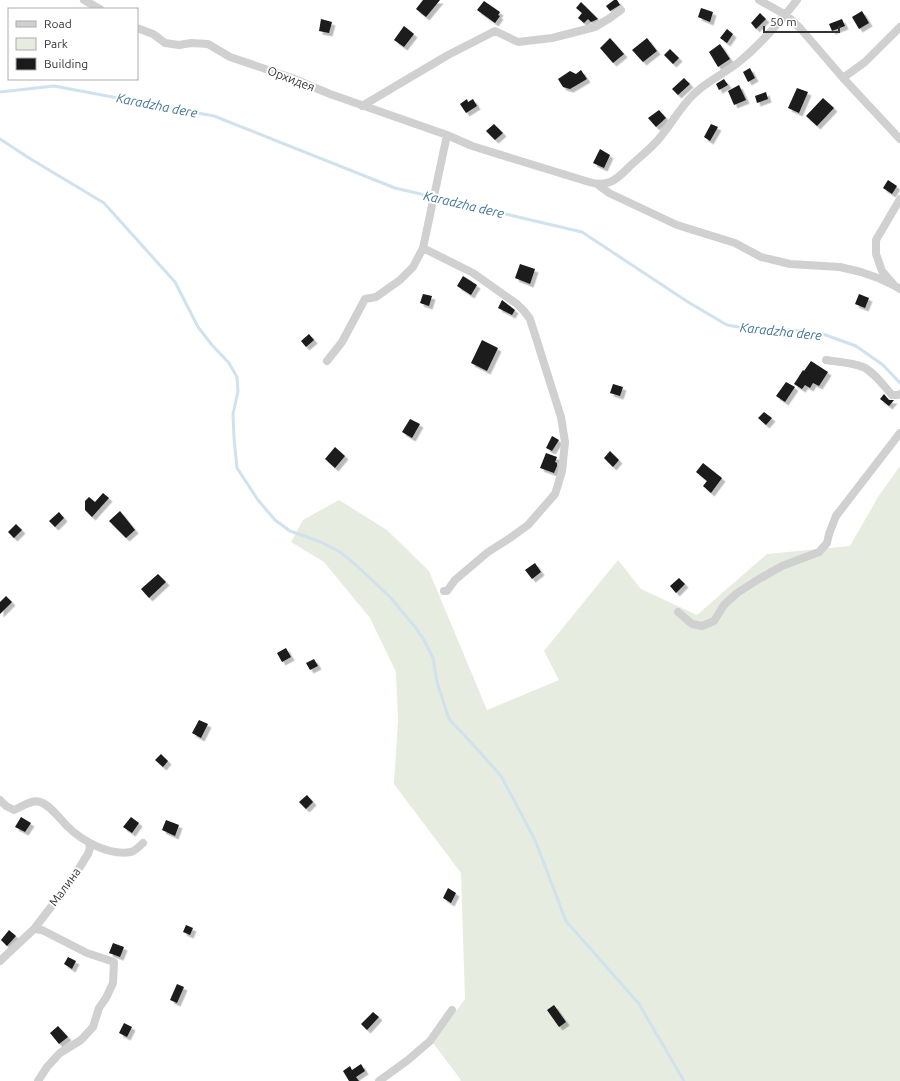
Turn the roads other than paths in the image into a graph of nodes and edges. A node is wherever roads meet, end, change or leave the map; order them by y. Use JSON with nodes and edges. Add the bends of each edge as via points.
{"nodes":[{"id":1,"x":84,"y":0,"type":"edge"},
{"id":2,"x":759,"y":0,"type":"edge"},
{"id":3,"x":797,"y":0,"type":"edge"},
{"id":4,"x":98,"y":8,"type":"edge"},
{"id":5,"x":621,"y":10,"type":"dead end"},
{"id":6,"x":786,"y":15,"type":"junction"},
{"id":7,"x":900,"y":27,"type":"edge"},
{"id":8,"x":138,"y":28,"type":"edge"},
{"id":9,"x":843,"y":78,"type":"junction"},
{"id":10,"x":362,"y":106,"type":"junction"},
{"id":11,"x":447,"y":135,"type":"junction"},
{"id":12,"x":900,"y":139,"type":"edge"},
{"id":13,"x":596,"y":184,"type":"junction"},
{"id":14,"x":900,"y":199,"type":"edge"},
{"id":15,"x":423,"y":248,"type":"junction"},
{"id":16,"x":897,"y":287,"type":"edge"},
{"id":17,"x":826,"y":360,"type":"dead end"},
{"id":18,"x":327,"y":361,"type":"dead end"},
{"id":19,"x":899,"y":396,"type":"edge"},
{"id":20,"x":900,"y":432,"type":"edge"},
{"id":21,"x":444,"y":591,"type":"dead end"},
{"id":22,"x":678,"y":612,"type":"dead end"},
{"id":23,"x":0,"y":800,"type":"edge"},
{"id":24,"x":89,"y":843,"type":"junction"},
{"id":25,"x":143,"y":843,"type":"dead end"},
{"id":26,"x":34,"y":929,"type":"junction"},
{"id":27,"x":0,"y":961,"type":"edge"},
{"id":28,"x":452,"y":1010,"type":"dead end"},
{"id":29,"x":38,"y":1081,"type":"edge"},
{"id":30,"x":379,"y":1081,"type":"edge"}],
"edges":[{"from":1,"to":4,"type":"street"},
{"from":2,"to":6,"type":"street"},
{"from":3,"to":6,"type":"street"},
{"from":5,"to":10,"type":"street","via":[[595,27],[552,38],[518,42],[495,31],[448,55]]},
{"from":6,"to":9,"type":"street"},
{"from":6,"to":13,"type":"street","via":[[738,63],[692,96],[657,140],[624,172],[610,182]]},
{"from":7,"to":9,"type":"street","via":[[865,62]]},
{"from":8,"to":10,"type":"street","name":"Орхидея","via":[[165,43],[208,44],[230,57]]},
{"from":9,"to":12,"type":"street"},
{"from":10,"to":11,"type":"street","name":"Орхидея"},
{"from":11,"to":13,"type":"street","name":"Орхидея","via":[[472,146]]},
{"from":11,"to":15,"type":"street"},
{"from":13,"to":16,"type":"street","name":"Орхидея","via":[[609,193],[677,225],[735,242],[761,257],[790,264],[840,267],[861,272]]},
{"from":14,"to":16,"type":"street","via":[[876,240],[876,254],[882,271]]},
{"from":15,"to":18,"type":"street","via":[[412,267],[400,280],[376,297],[365,299],[342,342]]},
{"from":15,"to":21,"type":"street","via":[[473,273],[517,304],[530,319],[561,417],[565,442],[562,471],[555,494],[528,525],[488,552]]},
{"from":17,"to":19,"type":"street","via":[[855,364],[864,368],[892,395]]},
{"from":20,"to":22,"type":"street","via":[[836,516],[827,543],[819,552],[782,566],[737,593],[724,604],[714,621],[702,626],[692,624]]},
{"from":23,"to":24,"type":"street","via":[[14,810],[29,803],[41,802]]},
{"from":24,"to":25,"type":"street","via":[[118,852],[132,852]]},
{"from":24,"to":26,"type":"street","name":"Малина","via":[[88,854],[71,881]]},
{"from":26,"to":27,"type":"street","name":"Малина"},
{"from":26,"to":29,"type":"street","via":[[42,930],[87,953],[114,962],[113,983],[99,1008],[93,1027],[81,1040],[60,1053]]},
{"from":28,"to":30,"type":"street","via":[[430,1041]]}]}
